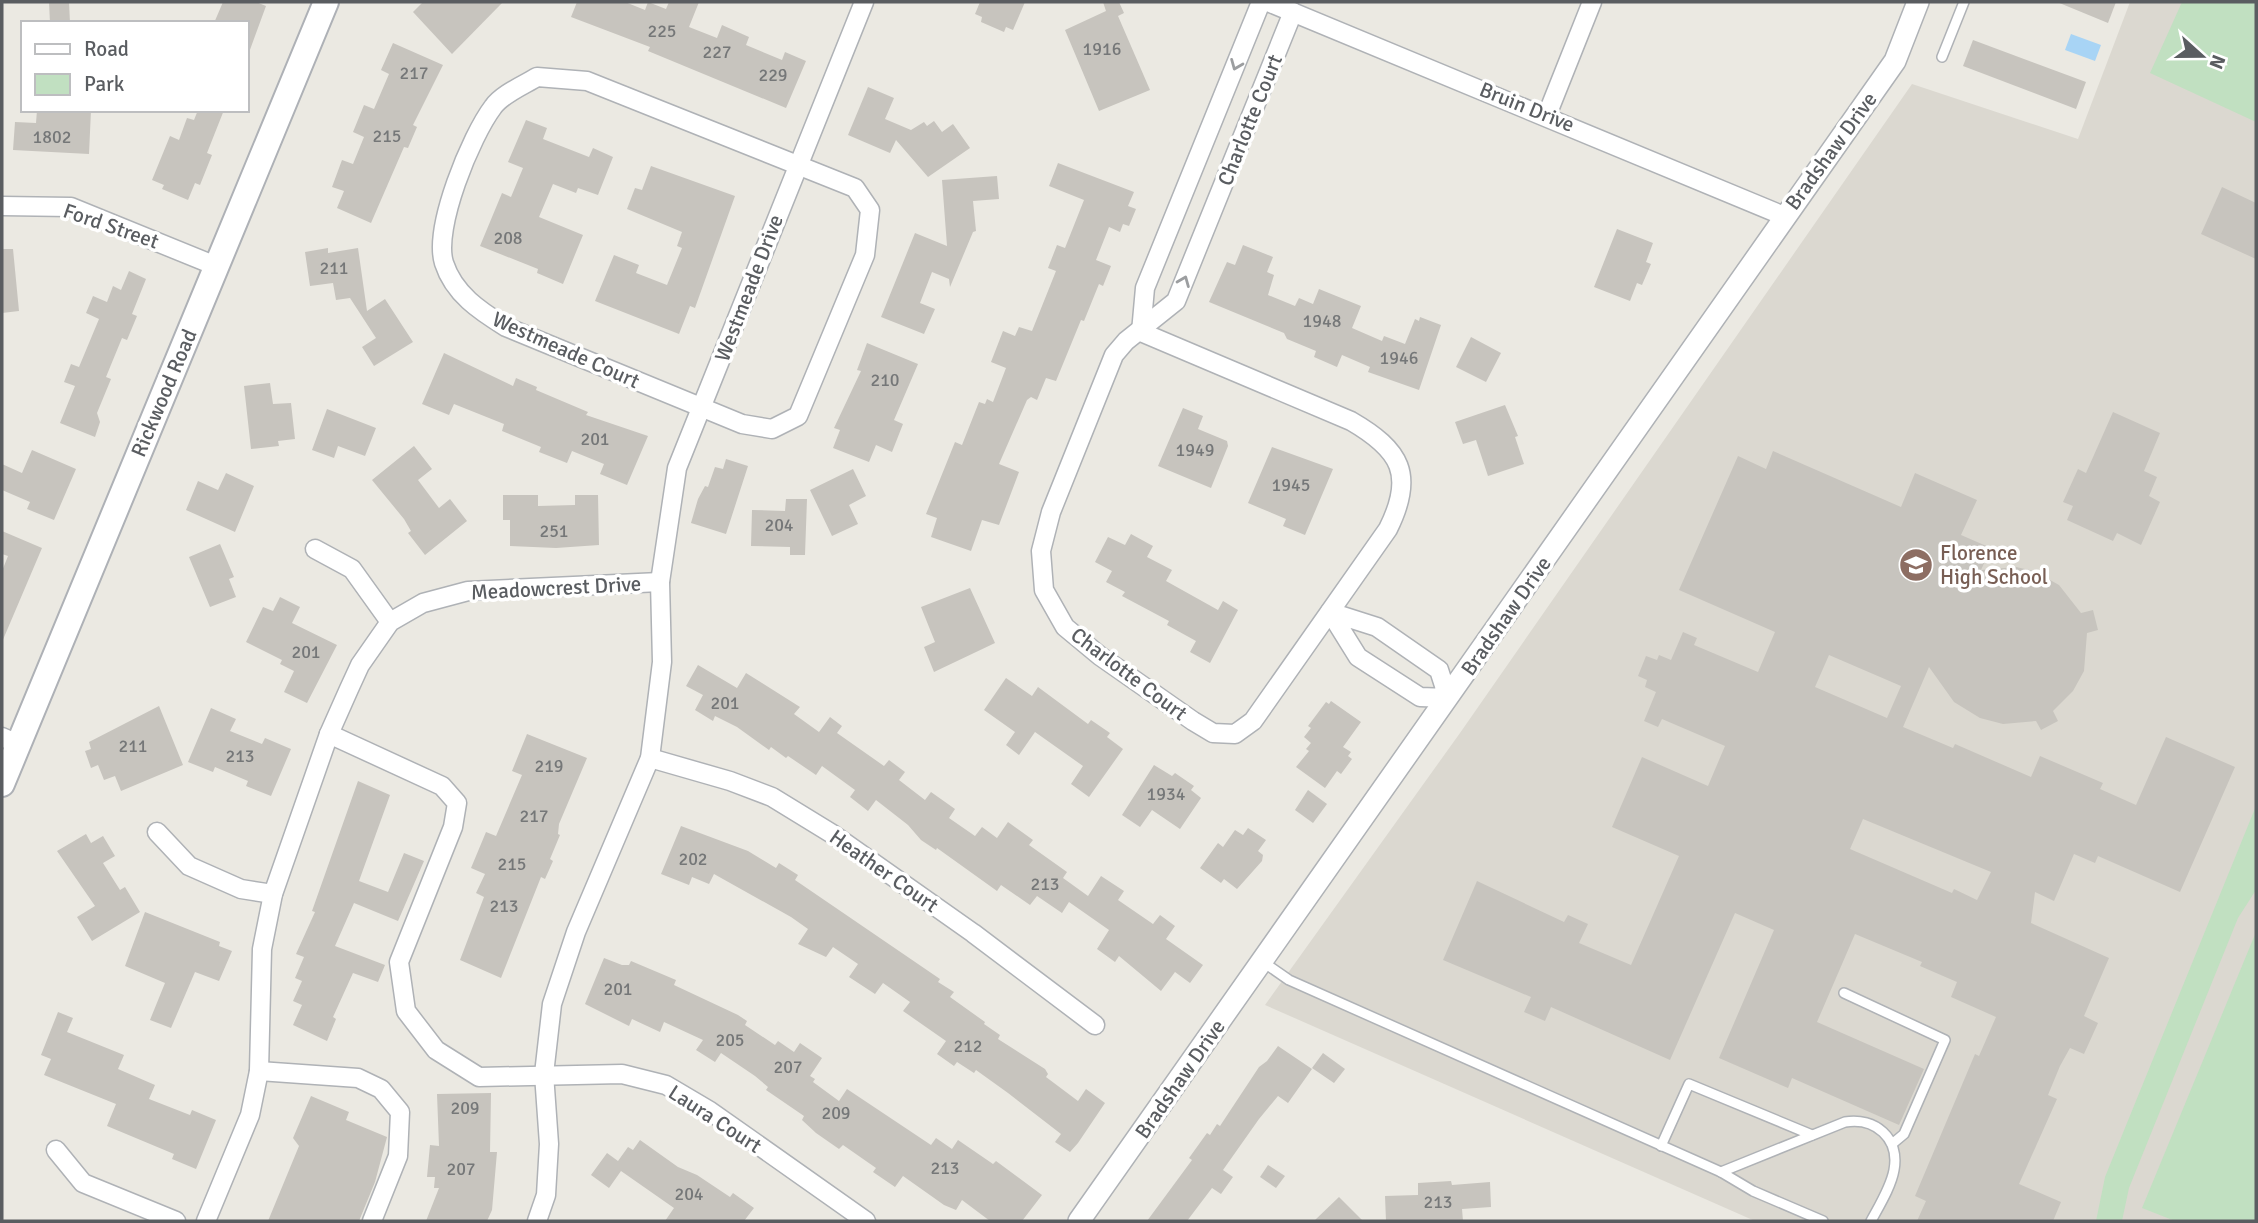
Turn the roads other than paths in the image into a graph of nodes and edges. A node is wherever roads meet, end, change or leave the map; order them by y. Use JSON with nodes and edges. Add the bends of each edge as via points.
{"nodes":[{"id":1,"x":326,"y":2,"type":"edge"},
{"id":2,"x":864,"y":2,"type":"edge"},
{"id":3,"x":1261,"y":2,"type":"edge"},
{"id":4,"x":1268,"y":2,"type":"edge"},
{"id":5,"x":1591,"y":2,"type":"edge"},
{"id":6,"x":1918,"y":2,"type":"edge"},
{"id":7,"x":1964,"y":2,"type":"edge"},
{"id":8,"x":1293,"y":12,"type":"junction"},
{"id":9,"x":1942,"y":58,"type":"dead end"},
{"id":10,"x":1547,"y":115,"type":"junction"},
{"id":11,"x":797,"y":165,"type":"junction"},
{"id":12,"x":2,"y":206,"type":"edge"},
{"id":13,"x":1784,"y":216,"type":"junction"},
{"id":14,"x":216,"y":266,"type":"junction"},
{"id":15,"x":1141,"y":332,"type":"junction"},
{"id":16,"x":702,"y":410,"type":"junction"},
{"id":17,"x":315,"y":549,"type":"dead end"},
{"id":18,"x":660,"y":582,"type":"junction"},
{"id":19,"x":1330,"y":612,"type":"junction"},
{"id":20,"x":390,"y":622,"type":"junction"},
{"id":21,"x":1448,"y":698,"type":"junction"},
{"id":22,"x":329,"y":734,"type":"junction"},
{"id":23,"x":10,"y":740,"type":"edge"},
{"id":24,"x":650,"y":758,"type":"junction"},
{"id":25,"x":2,"y":784,"type":"edge"},
{"id":26,"x":157,"y":832,"type":"dead end"},
{"id":27,"x":273,"y":894,"type":"junction"},
{"id":28,"x":1263,"y":962,"type":"junction"},
{"id":29,"x":1844,"y":993,"type":"dead end"},
{"id":30,"x":1095,"y":1025,"type":"dead end"},
{"id":31,"x":259,"y":1071,"type":"junction"},
{"id":32,"x":544,"y":1074,"type":"junction"},
{"id":33,"x":1812,"y":1135,"type":"junction"},
{"id":34,"x":1892,"y":1144,"type":"junction"},
{"id":35,"x":1661,"y":1146,"type":"junction"},
{"id":36,"x":56,"y":1150,"type":"dead end"},
{"id":37,"x":1721,"y":1172,"type":"junction"},
{"id":38,"x":176,"y":1221,"type":"edge"},
{"id":39,"x":206,"y":1221,"type":"edge"},
{"id":40,"x":372,"y":1221,"type":"edge"},
{"id":41,"x":537,"y":1221,"type":"edge"},
{"id":42,"x":866,"y":1221,"type":"edge"},
{"id":43,"x":1079,"y":1221,"type":"edge"},
{"id":44,"x":1823,"y":1221,"type":"edge"},
{"id":45,"x":1871,"y":1221,"type":"edge"}],
"edges":[{"from":1,"to":14,"type":"main road","name":"Rickwood Road"},
{"from":2,"to":11,"type":"street","name":"Westmeade Drive"},
{"from":3,"to":15,"type":"street","name":"Charlotte Court","one_way":true,"via":[[1144,288]]},
{"from":4,"to":8,"type":"street","name":"Bruin Drive"},
{"from":5,"to":10,"type":"street"},
{"from":6,"to":13,"type":"street","name":"Bradshaw Drive","via":[[1895,61]]},
{"from":7,"to":9,"type":"lane"},
{"from":8,"to":10,"type":"street","name":"Bruin Drive"},
{"from":15,"to":8,"type":"street","name":"Charlotte Court","one_way":true,"via":[[1176,301]]},
{"from":10,"to":13,"type":"street","name":"Bruin Drive"},
{"from":11,"to":16,"type":"street","name":"Westmeade Drive"},
{"from":11,"to":16,"type":"street","name":"Westmeade Court","via":[[855,188],[870,210],[865,255],[798,416],[772,429]]},
{"from":11,"to":16,"type":"street","name":"Westmeade Court","via":[[587,81],[537,77],[495,104],[468,149],[446,215],[444,262],[470,306],[506,327]]},
{"from":12,"to":14,"type":"street","name":"Ford Street","via":[[71,207]]},
{"from":13,"to":21,"type":"street","name":"Bradshaw Drive"},
{"from":14,"to":23,"type":"main road","name":"Rickwood Road"},
{"from":15,"to":19,"type":"street","name":"Charlotte Court","via":[[1352,421],[1382,439],[1396,461],[1402,485],[1399,506]]},
{"from":15,"to":19,"type":"street","name":"Charlotte Court","via":[[1114,355],[1051,512],[1041,551],[1044,590],[1065,626],[1192,721],[1213,733],[1235,734],[1253,721]]},
{"from":16,"to":18,"type":"street","name":"Westmeade Drive","via":[[677,468]]},
{"from":17,"to":20,"type":"street","via":[[352,569]]},
{"from":18,"to":20,"type":"street","name":"Meadowcrest Drive","via":[[468,592],[424,603]]},
{"from":18,"to":24,"type":"street","name":"Meadowcrest Drive","via":[[662,662]]},
{"from":19,"to":21,"type":"street","via":[[1377,628],[1439,670]]},
{"from":19,"to":21,"type":"street","via":[[1358,657],[1420,697]]},
{"from":20,"to":22,"type":"street","name":"Meadowcrest Drive","via":[[360,665]]},
{"from":21,"to":28,"type":"street","name":"Bradshaw Drive"},
{"from":22,"to":27,"type":"street","name":"Meadowcrest Drive"},
{"from":22,"to":32,"type":"street","name":"Laura Court","via":[[442,786],[457,803],[453,827],[399,962],[406,1011],[436,1051],[479,1077]]},
{"from":23,"to":25,"type":"main road","name":"Rickwood Road"},
{"from":24,"to":30,"type":"street","name":"Heather Court","via":[[772,797],[973,933]]},
{"from":24,"to":32,"type":"street","name":"Meadowcrest Drive","via":[[576,932],[552,1004]]},
{"from":26,"to":27,"type":"street","via":[[189,866],[241,889]]},
{"from":27,"to":31,"type":"street","name":"Meadowcrest Drive","via":[[261,949]]},
{"from":28,"to":35,"type":"lane","via":[[1289,980]]},
{"from":28,"to":43,"type":"street","name":"Bradshaw Drive"},
{"from":29,"to":34,"type":"lane","via":[[1945,1040],[1904,1134]]},
{"from":31,"to":39,"type":"street","name":"Meadowcrest Drive","via":[[250,1115]]},
{"from":31,"to":40,"type":"street","via":[[359,1078],[381,1090],[400,1112],[398,1156]]},
{"from":32,"to":41,"type":"street","name":"Meadowcrest Drive","via":[[549,1143],[546,1195]]},
{"from":32,"to":42,"type":"street","name":"Laura Court","via":[[622,1074],[666,1085]]},
{"from":33,"to":34,"type":"lane","via":[[1860,1119],[1873,1124]]},
{"from":33,"to":35,"type":"lane","via":[[1689,1084]]},
{"from":33,"to":37,"type":"lane"},
{"from":34,"to":45,"type":"lane","via":[[1894,1173]]},
{"from":35,"to":37,"type":"lane"},
{"from":36,"to":38,"type":"street","via":[[83,1183]]},
{"from":37,"to":44,"type":"lane"}]}
